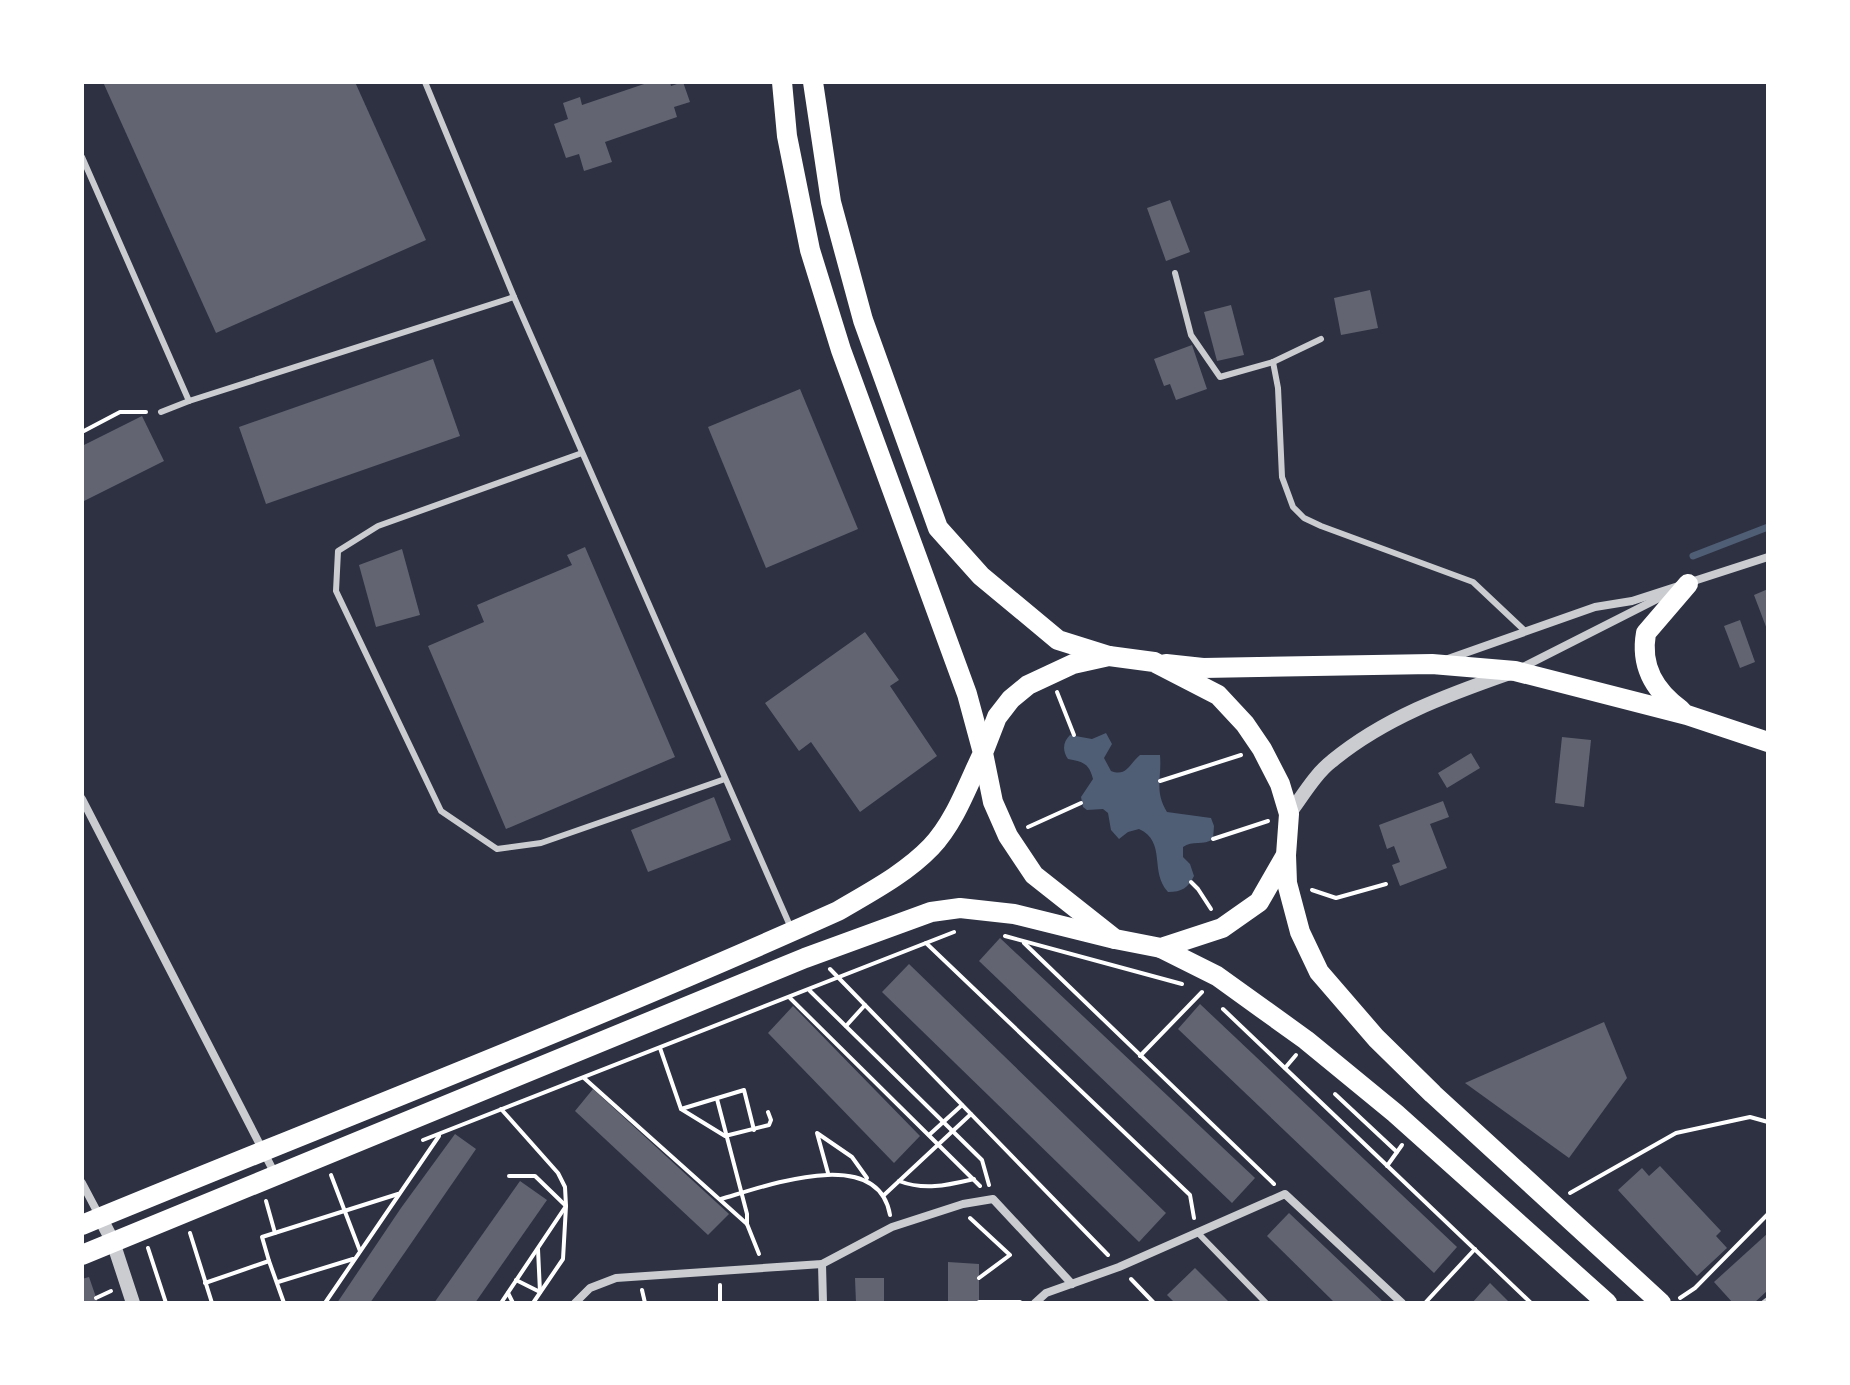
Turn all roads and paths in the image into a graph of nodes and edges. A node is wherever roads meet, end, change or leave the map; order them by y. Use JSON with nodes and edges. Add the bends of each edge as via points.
{"nodes":[{"id":1,"x":425,"y":82,"type":"edge"},
{"id":2,"x":782,"y":82,"type":"edge"},
{"id":3,"x":813,"y":82,"type":"edge"},
{"id":4,"x":82,"y":157,"type":"edge"},
{"id":5,"x":1175,"y":273,"type":"dead end"},
{"id":6,"x":514,"y":297,"type":"junction"},
{"id":7,"x":1321,"y":339,"type":"dead end"},
{"id":8,"x":1273,"y":362,"type":"junction"},
{"id":9,"x":189,"y":401,"type":"junction"},
{"id":10,"x":161,"y":412,"type":"joint"},
{"id":11,"x":82,"y":432,"type":"edge"},
{"id":12,"x":582,"y":453,"type":"junction"},
{"id":13,"x":1768,"y":557,"type":"edge"},
{"id":14,"x":1688,"y":584,"type":"junction"},
{"id":15,"x":1525,"y":631,"type":"junction"},
{"id":16,"x":1109,"y":656,"type":"junction"},
{"id":17,"x":1154,"y":662,"type":"junction"},
{"id":18,"x":1432,"y":664,"type":"junction"},
{"id":19,"x":1515,"y":671,"type":"junction"},
{"id":20,"x":1050,"y":675,"type":"junction"},
{"id":21,"x":1687,"y":715,"type":"junction"},
{"id":22,"x":1074,"y":735,"type":"dead end"},
{"id":23,"x":1768,"y":742,"type":"edge"},
{"id":24,"x":1262,"y":749,"type":"junction"},
{"id":25,"x":983,"y":753,"type":"junction"},
{"id":26,"x":725,"y":779,"type":"junction"},
{"id":27,"x":1160,"y":781,"type":"dead end"},
{"id":28,"x":82,"y":799,"type":"edge"},
{"id":29,"x":1081,"y":803,"type":"dead end"},
{"id":30,"x":85,"y":813,"type":"edge"},
{"id":31,"x":1289,"y":814,"type":"junction"},
{"id":32,"x":1008,"y":836,"type":"junction"},
{"id":33,"x":1213,"y":839,"type":"dead end"},
{"id":34,"x":1286,"y":855,"type":"junction"},
{"id":35,"x":1191,"y":882,"type":"dead end"},
{"id":36,"x":1287,"y":883,"type":"junction"},
{"id":37,"x":1386,"y":884,"type":"dead end"},
{"id":38,"x":1014,"y":914,"type":"junction"},
{"id":39,"x":1222,"y":928,"type":"junction"},
{"id":40,"x":793,"y":932,"type":"junction"},
{"id":41,"x":954,"y":932,"type":"dead end"},
{"id":42,"x":995,"y":934,"type":"dead end"},
{"id":43,"x":1115,"y":939,"type":"junction"},
{"id":44,"x":1022,"y":941,"type":"junction"},
{"id":45,"x":926,"y":943,"type":"junction"},
{"id":46,"x":1161,"y":948,"type":"junction"},
{"id":47,"x":811,"y":956,"type":"junction"},
{"id":48,"x":837,"y":978,"type":"junction"},
{"id":49,"x":1188,"y":986,"type":"dead end"},
{"id":50,"x":809,"y":991,"type":"junction"},
{"id":51,"x":790,"y":998,"type":"junction"},
{"id":52,"x":865,"y":1005,"type":"junction"},
{"id":53,"x":846,"y":1026,"type":"junction"},
{"id":54,"x":660,"y":1048,"type":"junction"},
{"id":55,"x":1140,"y":1056,"type":"junction"},
{"id":56,"x":584,"y":1078,"type":"junction"},
{"id":57,"x":1329,"y":1088,"type":"dead end"},
{"id":58,"x":717,"y":1099,"type":"junction"},
{"id":59,"x":962,"y":1105,"type":"junction"},
{"id":60,"x":501,"y":1109,"type":"junction"},
{"id":61,"x":681,"y":1109,"type":"junction"},
{"id":62,"x":768,"y":1112,"type":"dead end"},
{"id":63,"x":971,"y":1114,"type":"junction"},
{"id":64,"x":943,"y":1122,"type":"junction"},
{"id":65,"x":1768,"y":1122,"type":"edge"},
{"id":66,"x":754,"y":1130,"type":"junction"},
{"id":67,"x":953,"y":1131,"type":"junction"},
{"id":68,"x":440,"y":1134,"type":"junction"},
{"id":69,"x":929,"y":1135,"type":"junction"},
{"id":70,"x":725,"y":1136,"type":"junction"},
{"id":71,"x":413,"y":1144,"type":"dead end"},
{"id":72,"x":938,"y":1144,"type":"junction"},
{"id":73,"x":262,"y":1150,"type":"junction"},
{"id":74,"x":1397,"y":1152,"type":"dead end"},
{"id":75,"x":828,"y":1173,"type":"junction"},
{"id":76,"x":275,"y":1175,"type":"junction"},
{"id":77,"x":509,"y":1176,"type":"dead end"},
{"id":78,"x":318,"y":1177,"type":"dead end"},
{"id":79,"x":974,"y":1179,"type":"junction"},
{"id":80,"x":869,"y":1180,"type":"junction"},
{"id":81,"x":899,"y":1181,"type":"junction"},
{"id":82,"x":82,"y":1183,"type":"edge"},
{"id":83,"x":400,"y":1193,"type":"junction"},
{"id":84,"x":740,"y":1194,"type":"junction"},
{"id":85,"x":1285,"y":1194,"type":"junction"},
{"id":86,"x":883,"y":1196,"type":"junction"},
{"id":87,"x":721,"y":1199,"type":"junction"},
{"id":88,"x":993,"y":1199,"type":"junction"},
{"id":89,"x":253,"y":1202,"type":"dead end"},
{"id":90,"x":1553,"y":1202,"type":"junction"},
{"id":91,"x":566,"y":1206,"type":"junction"},
{"id":92,"x":957,"y":1206,"type":"junction"},
{"id":93,"x":346,"y":1211,"type":"junction"},
{"id":94,"x":182,"y":1213,"type":"junction"},
{"id":95,"x":1768,"y":1214,"type":"edge"},
{"id":96,"x":91,"y":1221,"type":"edge"},
{"id":97,"x":747,"y":1224,"type":"junction"},
{"id":98,"x":892,"y":1227,"type":"junction"},
{"id":99,"x":143,"y":1230,"type":"junction"},
{"id":100,"x":1197,"y":1232,"type":"junction"},
{"id":101,"x":275,"y":1233,"type":"junction"},
{"id":102,"x":113,"y":1242,"type":"junction"},
{"id":103,"x":538,"y":1248,"type":"junction"},
{"id":104,"x":1475,"y":1249,"type":"junction"},
{"id":105,"x":360,"y":1251,"type":"junction"},
{"id":106,"x":82,"y":1255,"type":"edge"},
{"id":107,"x":356,"y":1258,"type":"junction"},
{"id":108,"x":269,"y":1261,"type":"junction"},
{"id":109,"x":822,"y":1264,"type":"junction"},
{"id":110,"x":1119,"y":1267,"type":"junction"},
{"id":111,"x":765,"y":1270,"type":"junction"},
{"id":112,"x":979,"y":1278,"type":"dead end"},
{"id":113,"x":516,"y":1280,"type":"junction"},
{"id":114,"x":277,"y":1282,"type":"junction"},
{"id":115,"x":205,"y":1283,"type":"junction"},
{"id":116,"x":1072,"y":1284,"type":"junction"},
{"id":117,"x":111,"y":1291,"type":"dead end"},
{"id":118,"x":540,"y":1292,"type":"junction"},
{"id":119,"x":508,"y":1293,"type":"junction"},
{"id":120,"x":96,"y":1298,"type":"dead end"},
{"id":121,"x":979,"y":1302,"type":"edge"},
{"id":122,"x":1035,"y":1302,"type":"edge"},
{"id":123,"x":133,"y":1303,"type":"edge"},
{"id":124,"x":166,"y":1303,"type":"edge"},
{"id":125,"x":212,"y":1303,"type":"edge"},
{"id":126,"x":284,"y":1303,"type":"edge"},
{"id":127,"x":325,"y":1303,"type":"edge"},
{"id":128,"x":501,"y":1303,"type":"edge"},
{"id":129,"x":513,"y":1303,"type":"edge"},
{"id":130,"x":533,"y":1303,"type":"edge"},
{"id":131,"x":575,"y":1303,"type":"edge"},
{"id":132,"x":823,"y":1303,"type":"edge"},
{"id":133,"x":1154,"y":1303,"type":"edge"},
{"id":134,"x":1266,"y":1303,"type":"edge"},
{"id":135,"x":1402,"y":1303,"type":"edge"},
{"id":136,"x":1425,"y":1303,"type":"edge"},
{"id":137,"x":1531,"y":1303,"type":"edge"},
{"id":138,"x":1607,"y":1303,"type":"edge"},
{"id":139,"x":1661,"y":1303,"type":"edge"},
{"id":140,"x":1671,"y":1303,"type":"edge"}],
"edges":[{"from":1,"to":6,"type":"lane"},
{"from":2,"to":25,"type":"main road","via":[[810,250],[841,350],[967,694]]},
{"from":3,"to":16,"type":"main road","via":[[831,202],[863,320],[938,528],[981,576],[1058,640]]},
{"from":4,"to":9,"type":"lane"},
{"from":5,"to":8,"type":"lane","via":[[1191,335],[1220,377]]},
{"from":6,"to":9,"type":"lane"},
{"from":6,"to":12,"type":"lane"},
{"from":7,"to":8,"type":"lane"},
{"from":8,"to":15,"type":"lane","via":[[1282,477],[1293,507],[1321,526],[1473,582]]},
{"from":9,"to":10,"type":"lane"},
{"from":10,"to":11,"type":"path","via":[[120,412]]},
{"from":12,"to":26,"type":"lane"},
{"from":12,"to":26,"type":"lane","via":[[378,526],[338,551],[336,591],[441,811],[497,849],[541,843]]},
{"from":13,"to":14,"type":"street"},
{"from":14,"to":15,"type":"street"},
{"from":14,"to":19,"type":"street"},
{"from":14,"to":21,"type":"main road","via":[[1646,633],[1644,658],[1655,686]]},
{"from":15,"to":18,"type":"street"},
{"from":16,"to":17,"type":"main road"},
{"from":16,"to":20,"type":"main road"},
{"from":17,"to":18,"type":"main road","via":[[1203,668]]},
{"from":17,"to":24,"type":"main road","via":[[1218,695]]},
{"from":18,"to":19,"type":"main road"},
{"from":19,"to":21,"type":"main road"},
{"from":19,"to":31,"type":"street","via":[[1394,720],[1330,762]]},
{"from":20,"to":22,"type":"path"},
{"from":20,"to":25,"type":"main road","via":[[1011,699],[997,717]]},
{"from":21,"to":23,"type":"main road"},
{"from":24,"to":27,"type":"path"},
{"from":24,"to":31,"type":"main road"},
{"from":25,"to":32,"type":"main road","via":[[993,802]]},
{"from":25,"to":40,"type":"main road","via":[[932,846],[895,877]]},
{"from":26,"to":40,"type":"lane"},
{"from":28,"to":30,"type":"street"},
{"from":29,"to":32,"type":"path"},
{"from":30,"to":73,"type":"street"},
{"from":31,"to":33,"type":"path"},
{"from":31,"to":34,"type":"main road"},
{"from":32,"to":43,"type":"main road","via":[[1034,875]]},
{"from":34,"to":36,"type":"main road"},
{"from":34,"to":39,"type":"main road","via":[[1259,902]]},
{"from":35,"to":39,"type":"path"},
{"from":36,"to":37,"type":"path","via":[[1336,898]]},
{"from":36,"to":90,"type":"main road","via":[[1300,932],[1319,972],[1376,1038]]},
{"from":38,"to":43,"type":"main road"},
{"from":38,"to":44,"type":"path"},
{"from":38,"to":47,"type":"main road","via":[[960,908],[931,912]]},
{"from":39,"to":46,"type":"main road"},
{"from":40,"to":47,"type":"main road"},
{"from":40,"to":73,"type":"main road","via":[[468,1070]]},
{"from":41,"to":45,"type":"path"},
{"from":42,"to":44,"type":"path"},
{"from":43,"to":46,"type":"main road"},
{"from":44,"to":49,"type":"path"},
{"from":44,"to":55,"type":"path"},
{"from":45,"to":48,"type":"path"},
{"from":45,"to":100,"type":"path","via":[[1190,1195]]},
{"from":46,"to":138,"type":"main road","via":[[1217,976],[1306,1040]]},
{"from":47,"to":48,"type":"path"},
{"from":47,"to":76,"type":"main road"},
{"from":48,"to":50,"type":"path"},
{"from":48,"to":52,"type":"path"},
{"from":50,"to":51,"type":"path"},
{"from":50,"to":53,"type":"path"},
{"from":51,"to":54,"type":"path"},
{"from":51,"to":69,"type":"path"},
{"from":52,"to":53,"type":"path"},
{"from":52,"to":59,"type":"path"},
{"from":53,"to":64,"type":"path"},
{"from":54,"to":56,"type":"path"},
{"from":54,"to":61,"type":"path"},
{"from":55,"to":85,"type":"path"},
{"from":55,"to":104,"type":"path","via":[[1203,990]]},
{"from":56,"to":60,"type":"path"},
{"from":56,"to":87,"type":"path"},
{"from":57,"to":74,"type":"path"},
{"from":58,"to":61,"type":"path"},
{"from":58,"to":66,"type":"path","via":[[744,1090]]},
{"from":58,"to":70,"type":"path"},
{"from":59,"to":63,"type":"path"},
{"from":59,"to":64,"type":"path"},
{"from":60,"to":68,"type":"path"},
{"from":60,"to":91,"type":"path","via":[[558,1173]]},
{"from":61,"to":70,"type":"path"},
{"from":62,"to":66,"type":"path","via":[[769,1125]]},
{"from":63,"to":67,"type":"path"},
{"from":63,"to":110,"type":"path"},
{"from":64,"to":67,"type":"path"},
{"from":64,"to":69,"type":"path"},
{"from":65,"to":90,"type":"path","via":[[1750,1117],[1676,1133]]},
{"from":66,"to":70,"type":"path"},
{"from":67,"to":72,"type":"path"},
{"from":67,"to":88,"type":"path","via":[[982,1160]]},
{"from":68,"to":71,"type":"path"},
{"from":68,"to":83,"type":"path"},
{"from":69,"to":72,"type":"path"},
{"from":70,"to":84,"type":"path"},
{"from":72,"to":79,"type":"path"},
{"from":72,"to":81,"type":"path"},
{"from":73,"to":76,"type":"street"},
{"from":73,"to":96,"type":"main road"},
{"from":75,"to":80,"type":"path"},
{"from":75,"to":80,"type":"path","via":[[817,1133],[852,1157]]},
{"from":75,"to":84,"type":"path"},
{"from":76,"to":94,"type":"main road"},
{"from":77,"to":91,"type":"path","via":[[535,1176]]},
{"from":78,"to":93,"type":"path","via":[[331,1172]]},
{"from":79,"to":81,"type":"path","via":[[937,1187]]},
{"from":79,"to":88,"type":"path"},
{"from":80,"to":86,"type":"path"},
{"from":81,"to":86,"type":"path"},
{"from":82,"to":96,"type":"street"},
{"from":83,"to":93,"type":"path"},
{"from":83,"to":105,"type":"path"},
{"from":84,"to":87,"type":"path"},
{"from":84,"to":97,"type":"path"},
{"from":85,"to":100,"type":"street"},
{"from":85,"to":135,"type":"street"},
{"from":86,"to":98,"type":"path"},
{"from":87,"to":97,"type":"path"},
{"from":88,"to":92,"type":"street"},
{"from":88,"to":116,"type":"street"},
{"from":89,"to":101,"type":"path","via":[[266,1197]]},
{"from":90,"to":139,"type":"main road"},
{"from":91,"to":103,"type":"path"},
{"from":91,"to":118,"type":"path","via":[[563,1259]]},
{"from":92,"to":98,"type":"street"},
{"from":92,"to":112,"type":"path","via":[[1010,1255]]},
{"from":93,"to":101,"type":"path"},
{"from":93,"to":105,"type":"path"},
{"from":94,"to":99,"type":"main road"},
{"from":94,"to":115,"type":"path"},
{"from":95,"to":140,"type":"path","via":[[1695,1288]]},
{"from":96,"to":102,"type":"street"},
{"from":97,"to":111,"type":"path"},
{"from":98,"to":109,"type":"street"},
{"from":99,"to":102,"type":"main road"},
{"from":99,"to":124,"type":"path"},
{"from":100,"to":110,"type":"street"},
{"from":100,"to":134,"type":"lane"},
{"from":101,"to":108,"type":"path","via":[[262,1237]]},
{"from":102,"to":106,"type":"main road"},
{"from":102,"to":123,"type":"street"},
{"from":103,"to":113,"type":"path"},
{"from":103,"to":118,"type":"path"},
{"from":104,"to":136,"type":"path"},
{"from":104,"to":137,"type":"path"},
{"from":105,"to":107,"type":"path"},
{"from":107,"to":114,"type":"path"},
{"from":107,"to":127,"type":"path"},
{"from":108,"to":114,"type":"path"},
{"from":108,"to":115,"type":"path"},
{"from":109,"to":111,"type":"street"},
{"from":109,"to":132,"type":"street"},
{"from":110,"to":116,"type":"street"},
{"from":110,"to":133,"type":"path"},
{"from":111,"to":131,"type":"street","via":[[616,1278],[590,1288]]},
{"from":113,"to":118,"type":"path"},
{"from":113,"to":119,"type":"path"},
{"from":114,"to":126,"type":"path"},
{"from":115,"to":125,"type":"path"},
{"from":116,"to":122,"type":"street"},
{"from":117,"to":120,"type":"path"},
{"from":118,"to":130,"type":"path"},
{"from":119,"to":128,"type":"path"},
{"from":119,"to":129,"type":"path"},
{"from":121,"to":122,"type":"path"}]}
